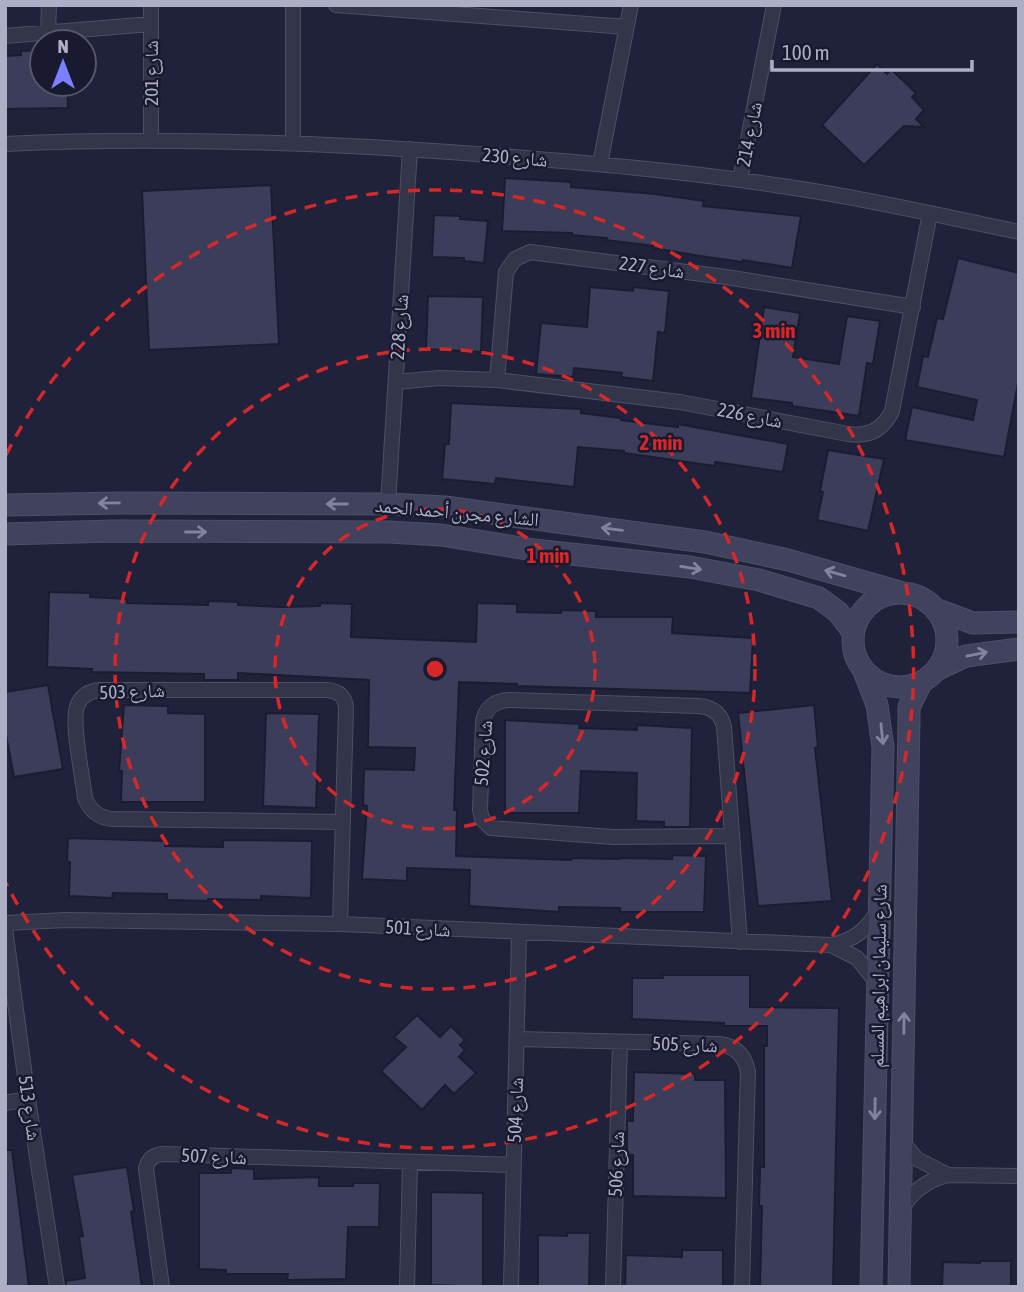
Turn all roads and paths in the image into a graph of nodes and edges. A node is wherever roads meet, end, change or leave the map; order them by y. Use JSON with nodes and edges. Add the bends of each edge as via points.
{"nodes":[{"id":1,"x":48,"y":5,"type":"edge"},
{"id":2,"x":151,"y":5,"type":"edge"},
{"id":3,"x":293,"y":5,"type":"edge"},
{"id":4,"x":336,"y":5,"type":"edge"},
{"id":5,"x":631,"y":5,"type":"edge"},
{"id":6,"x":774,"y":5,"type":"edge"},
{"id":7,"x":151,"y":24,"type":"junction"},
{"id":8,"x":627,"y":27,"type":"junction"},
{"id":9,"x":48,"y":28,"type":"edge"},
{"id":10,"x":98,"y":28,"type":"edge"},
{"id":11,"x":28,"y":34,"type":"edge"},
{"id":12,"x":5,"y":36,"type":"edge"},
{"id":13,"x":151,"y":140,"type":"junction"},
{"id":14,"x":292,"y":143,"type":"junction"},
{"id":15,"x":5,"y":144,"type":"edge"},
{"id":16,"x":410,"y":149,"type":"junction"},
{"id":17,"x":600,"y":164,"type":"junction"},
{"id":18,"x":740,"y":180,"type":"junction"},
{"id":19,"x":930,"y":213,"type":"junction"},
{"id":20,"x":1019,"y":232,"type":"edge"},
{"id":21,"x":913,"y":307,"type":"junction"},
{"id":22,"x":497,"y":380,"type":"junction"},
{"id":23,"x":396,"y":382,"type":"junction"},
{"id":24,"x":256,"y":504,"type":"junction"},
{"id":25,"x":388,"y":504,"type":"junction"},
{"id":26,"x":5,"y":505,"type":"edge"},
{"id":27,"x":445,"y":508,"type":"junction"},
{"id":28,"x":256,"y":533,"type":"junction"},
{"id":29,"x":5,"y":534,"type":"edge"},
{"id":30,"x":441,"y":535,"type":"junction"},
{"id":31,"x":900,"y":592,"type":"junction"},
{"id":32,"x":938,"y":610,"type":"junction"},
{"id":33,"x":1019,"y":622,"type":"edge"},
{"id":34,"x":853,"y":632,"type":"junction"},
{"id":35,"x":1019,"y":649,"type":"edge"},
{"id":36,"x":863,"y":669,"type":"junction"},
{"id":37,"x":930,"y":676,"type":"junction"},
{"id":38,"x":343,"y":822,"type":"junction"},
{"id":39,"x":731,"y":836,"type":"junction"},
{"id":40,"x":879,"y":909,"type":"junction"},
{"id":41,"x":340,"y":924,"type":"junction"},
{"id":42,"x":5,"y":926,"type":"edge"},
{"id":43,"x":519,"y":933,"type":"junction"},
{"id":44,"x":740,"y":942,"type":"junction"},
{"id":45,"x":831,"y":945,"type":"junction"},
{"id":46,"x":878,"y":985,"type":"junction"},
{"id":47,"x":517,"y":1039,"type":"junction"},
{"id":48,"x":620,"y":1042,"type":"junction"},
{"id":49,"x":28,"y":1099,"type":"junction"},
{"id":50,"x":5,"y":1103,"type":"edge"},
{"id":51,"x":902,"y":1141,"type":"junction"},
{"id":52,"x":410,"y":1162,"type":"junction"},
{"id":53,"x":514,"y":1165,"type":"junction"},
{"id":54,"x":948,"y":1175,"type":"junction"},
{"id":55,"x":1019,"y":1176,"type":"edge"},
{"id":56,"x":901,"y":1211,"type":"junction"},
{"id":57,"x":57,"y":1287,"type":"edge"},
{"id":58,"x":162,"y":1287,"type":"edge"},
{"id":59,"x":407,"y":1287,"type":"edge"},
{"id":60,"x":511,"y":1287,"type":"edge"},
{"id":61,"x":613,"y":1287,"type":"edge"},
{"id":62,"x":742,"y":1287,"type":"edge"},
{"id":63,"x":871,"y":1287,"type":"edge"},
{"id":64,"x":898,"y":1287,"type":"edge"}],
"edges":[{"from":1,"to":9,"type":"street"},
{"from":2,"to":7,"type":"street","name":"شارع 201"},
{"from":3,"to":14,"type":"street"},
{"from":4,"to":8,"type":"street"},
{"from":5,"to":8,"type":"street"},
{"from":6,"to":18,"type":"street","name":"شارع 214"},
{"from":7,"to":10,"type":"street"},
{"from":7,"to":13,"type":"street","name":"شارع 201"},
{"from":8,"to":17,"type":"street"},
{"from":11,"to":12,"type":"street"},
{"from":13,"to":14,"type":"street","name":"شارع 230"},
{"from":13,"to":15,"type":"street","name":"شارع 230"},
{"from":14,"to":16,"type":"street","name":"شارع 230"},
{"from":16,"to":17,"type":"street","name":"شارع 230"},
{"from":16,"to":23,"type":"street","name":"شارع 228"},
{"from":17,"to":18,"type":"street","name":"شارع 230"},
{"from":18,"to":19,"type":"street","name":"شارع 230"},
{"from":19,"to":20,"type":"street","name":"شارع 230"},
{"from":19,"to":21,"type":"street","name":"شارع 226"},
{"from":21,"to":22,"type":"street","name":"شارع 226","via":[[892,411],[882,426],[866,434],[680,402]]},
{"from":21,"to":22,"type":"street","name":"شارع 227","via":[[530,252],[515,259],[506,272]]},
{"from":22,"to":23,"type":"street","name":"شارع 226"},
{"from":23,"to":25,"type":"street","name":"شارع 228"},
{"from":25,"to":24,"type":"street","name":"الشارع مجرن أحمد الحمد","one_way":true},
{"from":24,"to":26,"type":"street","name":"الشارع مجرن أحمد الحمد","one_way":true},
{"from":24,"to":28,"type":"street","via":[[246,518]]},
{"from":25,"to":27,"type":"street","name":"الشارع مجرن أحمد الحمد"},
{"from":27,"to":30,"type":"street","via":[[451,523]]},
{"from":31,"to":27,"type":"street","name":"الشارع مجرن أحمد الحمد","one_way":true,"via":[[705,542]]},
{"from":29,"to":28,"type":"street","name":"الشارع مجرن أحمد الحمد","one_way":true},
{"from":28,"to":30,"type":"street","name":"الشارع مجرن أحمد الحمد"},
{"from":30,"to":34,"type":"street","name":"الشارع مجرن أحمد الحمد","one_way":true,"via":[[759,580],[818,598],[838,612]]},
{"from":31,"to":32,"type":"street","via":[[915,594]]},
{"from":31,"to":34,"type":"street","via":[[875,599],[864,608]]},
{"from":32,"to":33,"type":"street","via":[[973,623]]},
{"from":32,"to":37,"type":"street","via":[[948,639],[943,660]]},
{"from":34,"to":36,"type":"street","via":[[856,658]]},
{"from":37,"to":35,"type":"street","one_way":true,"via":[[966,656]]},
{"from":36,"to":37,"type":"street","via":[[890,686],[906,687]]},
{"from":36,"to":40,"type":"street","name":"شارع سليمان ابراهيم المسلم","one_way":true,"via":[[877,705],[883,747]]},
{"from":51,"to":37,"type":"street","name":"شارع سليمان ابراهيم المسلم","one_way":true,"via":[[909,707]]},
{"from":38,"to":38,"type":"street","name":"شارع 503","via":[[346,708],[338,692],[100,690],[86,694],[76,706],[85,797],[100,816]]},
{"from":38,"to":41,"type":"street","name":"شارع 503"},
{"from":39,"to":39,"type":"street","name":"شارع 502","via":[[724,727],[713,709],[509,700],[496,702],[487,710],[480,810],[491,828],[613,837]]},
{"from":39,"to":44,"type":"street","name":"شارع 502"},
{"from":40,"to":45,"type":"street","name":"شارع 501","via":[[857,935]]},
{"from":40,"to":46,"type":"street","name":"شارع سليمان ابراهيم المسلم"},
{"from":41,"to":42,"type":"street","name":"شارع 501","via":[[66,919]]},
{"from":41,"to":43,"type":"street","name":"شارع 501"},
{"from":42,"to":49,"type":"street","name":"شارع 513"},
{"from":43,"to":44,"type":"street","name":"شارع 501"},
{"from":43,"to":47,"type":"street","name":"شارع 504"},
{"from":44,"to":45,"type":"street","name":"شارع 501"},
{"from":45,"to":46,"type":"street","name":"شارع 501","via":[[857,958]]},
{"from":46,"to":63,"type":"street","name":"شارع سليمان ابراهيم المسلم","one_way":true},
{"from":47,"to":48,"type":"street","name":"شارع 505"},
{"from":47,"to":53,"type":"street","name":"شارع 504"},
{"from":48,"to":61,"type":"street","name":"شارع 506"},
{"from":48,"to":62,"type":"street","name":"شارع 505","via":[[726,1045],[744,1058],[748,1072]]},
{"from":49,"to":50,"type":"street"},
{"from":49,"to":57,"type":"street","name":"شارع 513"},
{"from":51,"to":54,"type":"street","via":[[917,1159]]},
{"from":51,"to":56,"type":"street","name":"شارع سليمان ابراهيم المسلم"},
{"from":52,"to":53,"type":"street","name":"شارع 507"},
{"from":52,"to":58,"type":"street","name":"شارع 507","via":[[153,1156],[146,1169]]},
{"from":52,"to":59,"type":"street"},
{"from":53,"to":60,"type":"street","name":"شارع 504"},
{"from":54,"to":55,"type":"street"},
{"from":54,"to":56,"type":"street","via":[[919,1188]]},
{"from":56,"to":64,"type":"street","name":"شارع سليمان ابراهيم المسلم"}]}
